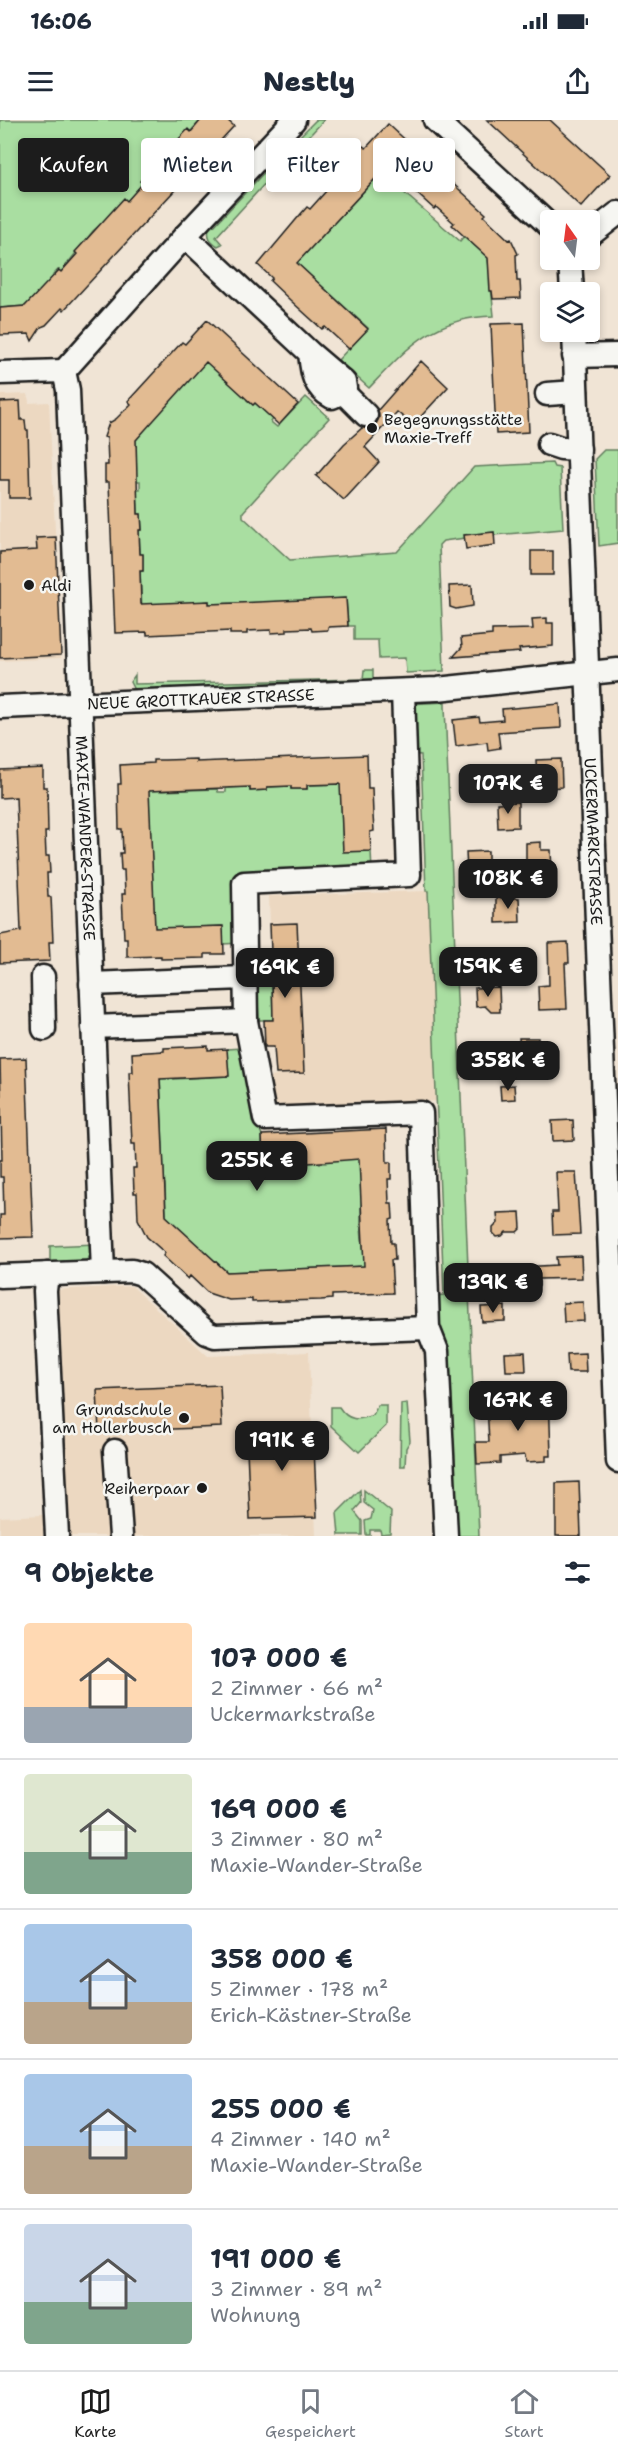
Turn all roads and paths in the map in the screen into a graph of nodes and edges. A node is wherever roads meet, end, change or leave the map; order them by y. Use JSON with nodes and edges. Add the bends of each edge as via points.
{"nodes":[{"id":1,"x":294,"y":120,"type":"edge"},
{"id":2,"x":435,"y":120,"type":"edge"},
{"id":3,"x":617,"y":216,"type":"edge"},
{"id":4,"x":540,"y":217,"type":"edge"},
{"id":5,"x":600,"y":228,"type":"edge"},
{"id":6,"x":185,"y":236,"type":"junction"},
{"id":7,"x":574,"y":342,"type":"edge"},
{"id":8,"x":618,"y":355,"type":"edge"},
{"id":9,"x":574,"y":356,"type":"junction"},
{"id":10,"x":64,"y":371,"type":"junction"},
{"id":11,"x":0,"y":373,"type":"edge"},
{"id":12,"x":576,"y":392,"type":"junction"},
{"id":13,"x":547,"y":394,"type":"dead end"},
{"id":14,"x":366,"y":414,"type":"dead end"},
{"id":15,"x":549,"y":444,"type":"dead end"},
{"id":16,"x":579,"y":449,"type":"junction"},
{"id":17,"x":618,"y":670,"type":"edge"},
{"id":18,"x":586,"y":672,"type":"junction"},
{"id":19,"x":403,"y":691,"type":"junction"},
{"id":20,"x":81,"y":704,"type":"junction"},
{"id":21,"x":0,"y":707,"type":"edge"},
{"id":22,"x":43,"y":977,"type":"dead end"},
{"id":23,"x":244,"y":978,"type":"junction"},
{"id":24,"x":91,"y":984,"type":"junction"},
{"id":25,"x":246,"y":1021,"type":"junction"},
{"id":26,"x":93,"y":1028,"type":"junction"},
{"id":27,"x":44,"y":1029,"type":"dead end"},
{"id":28,"x":612,"y":1166,"type":"edge"},
{"id":29,"x":103,"y":1272,"type":"junction"},
{"id":30,"x":0,"y":1276,"type":"edge"},
{"id":31,"x":46,"y":1282,"type":"junction"},
{"id":32,"x":428,"y":1328,"type":"junction"},
{"id":33,"x":115,"y":1451,"type":"dead end"},
{"id":34,"x":618,"y":1461,"type":"edge"},
{"id":35,"x":57,"y":1536,"type":"edge"},
{"id":36,"x":121,"y":1536,"type":"edge"},
{"id":37,"x":446,"y":1536,"type":"edge"}],
"edges":[{"from":1,"to":6,"type":"street"},
{"from":2,"to":4,"type":"street"},
{"from":3,"to":5,"type":"street"},
{"from":6,"to":10,"type":"street"},
{"from":6,"to":14,"type":"street","via":[[310,353],[316,383],[332,397],[343,392]]},
{"from":7,"to":9,"type":"street","name":"UCKERMARKSTRASSE"},
{"from":8,"to":9,"type":"street"},
{"from":9,"to":12,"type":"street","name":"UCKERMARKSTRASSE"},
{"from":10,"to":11,"type":"street"},
{"from":10,"to":20,"type":"street","name":"MAXIE-WANDER-STRASSE","via":[[69,402]]},
{"from":12,"to":13,"type":"street"},
{"from":12,"to":16,"type":"street","name":"UCKERMARKSTRASSE"},
{"from":15,"to":16,"type":"street"},
{"from":16,"to":18,"type":"street","name":"UCKERMARKSTRASSE"},
{"from":17,"to":18,"type":"street","name":"NEUE GROTTKAUER STRASSE"},
{"from":18,"to":19,"type":"street","name":"NEUE GROTTKAUER STRASSE"},
{"from":18,"to":28,"type":"street","name":"UCKERMARKSTRASSE"},
{"from":19,"to":20,"type":"street","name":"NEUE GROTTKAUER STRASSE"},
{"from":19,"to":23,"type":"street","via":[[409,875],[244,882]]},
{"from":20,"to":21,"type":"street","name":"NEUE GROTTKAUER STRASSE"},
{"from":20,"to":24,"type":"street","name":"MAXIE-WANDER-STRASSE"},
{"from":22,"to":27,"type":"street"},
{"from":23,"to":24,"type":"street"},
{"from":23,"to":25,"type":"street"},
{"from":24,"to":26,"type":"street","name":"MAXIE-WANDER-STRASSE"},
{"from":25,"to":26,"type":"street"},
{"from":25,"to":32,"type":"street","via":[[265,1119],[421,1113]]},
{"from":26,"to":29,"type":"street","name":"MAXIE-WANDER-STRASSE"},
{"from":28,"to":34,"type":"street","name":"UCKERMARKSTRASSE"},
{"from":29,"to":31,"type":"street"},
{"from":29,"to":32,"type":"street","via":[[132,1270],[142,1274],[215,1336]]},
{"from":30,"to":31,"type":"street"},
{"from":31,"to":35,"type":"street"},
{"from":32,"to":37,"type":"street","via":[[437,1351]]},
{"from":33,"to":36,"type":"street"}]}
